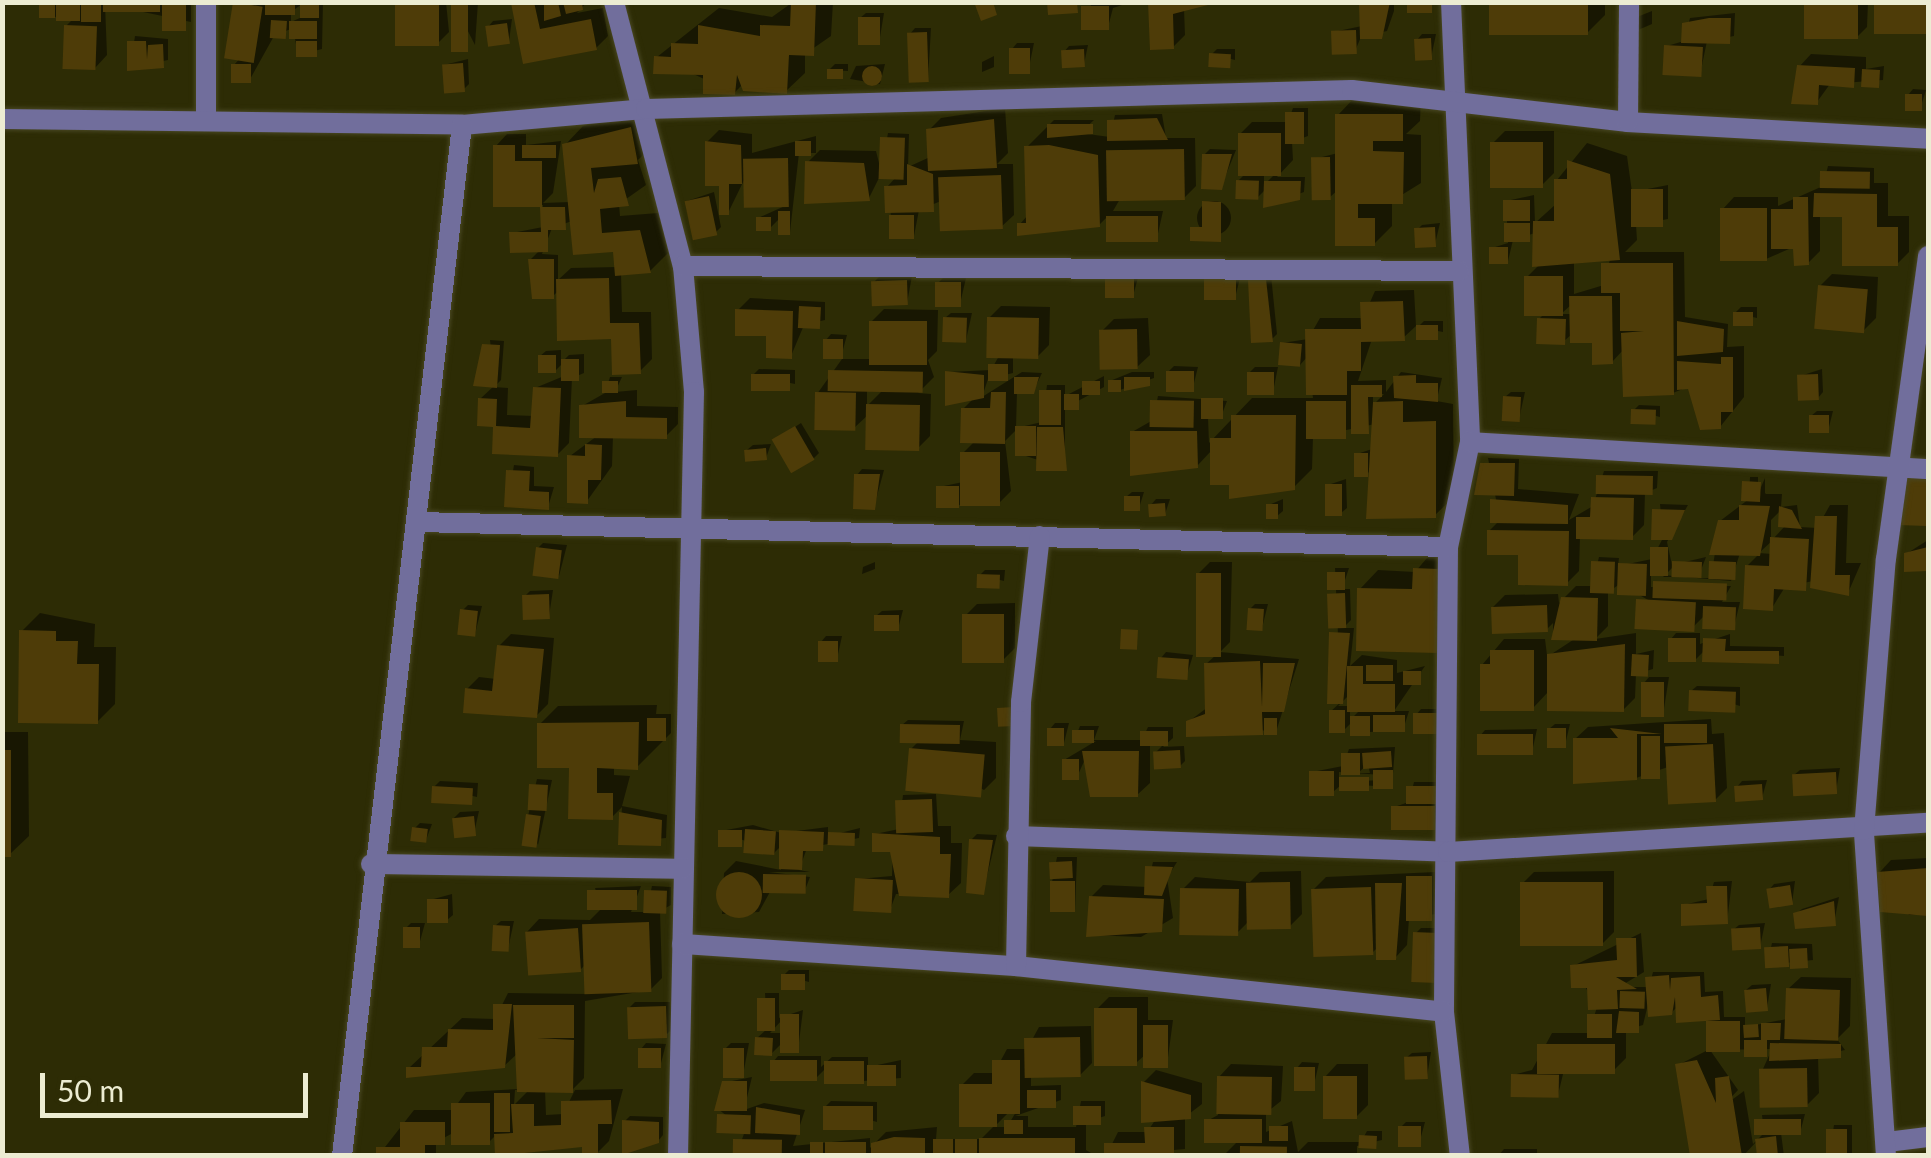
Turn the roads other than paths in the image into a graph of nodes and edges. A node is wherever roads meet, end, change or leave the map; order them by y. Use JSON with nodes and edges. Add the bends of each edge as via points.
{"nodes":[{"id":1,"x":206,"y":2,"type":"edge"},
{"id":2,"x":614,"y":2,"type":"edge"},
{"id":3,"x":1451,"y":2,"type":"edge"},
{"id":4,"x":1628,"y":2,"type":"edge"},
{"id":5,"x":1452,"y":99,"type":"junction"},
{"id":6,"x":646,"y":109,"type":"junction"},
{"id":7,"x":2,"y":119,"type":"edge"},
{"id":8,"x":206,"y":121,"type":"junction"},
{"id":9,"x":1628,"y":122,"type":"junction"},
{"id":10,"x":462,"y":126,"type":"junction"},
{"id":11,"x":1928,"y":139,"type":"edge"},
{"id":12,"x":1928,"y":256,"type":"edge"},
{"id":13,"x":684,"y":266,"type":"junction"},
{"id":14,"x":1459,"y":271,"type":"junction"},
{"id":15,"x":1470,"y":442,"type":"junction"},
{"id":16,"x":1928,"y":469,"type":"edge"},
{"id":17,"x":1900,"y":470,"type":"junction"},
{"id":18,"x":418,"y":522,"type":"junction"},
{"id":19,"x":687,"y":528,"type":"junction"},
{"id":20,"x":1040,"y":536,"type":"junction"},
{"id":21,"x":1448,"y":547,"type":"junction"},
{"id":22,"x":1928,"y":823,"type":"edge"},
{"id":23,"x":1864,"y":830,"type":"junction"},
{"id":24,"x":1016,"y":836,"type":"junction"},
{"id":25,"x":1448,"y":852,"type":"junction"},
{"id":26,"x":371,"y":864,"type":"junction"},
{"id":27,"x":684,"y":869,"type":"junction"},
{"id":28,"x":682,"y":944,"type":"junction"},
{"id":29,"x":1016,"y":966,"type":"junction"},
{"id":30,"x":1444,"y":1012,"type":"junction"},
{"id":31,"x":1928,"y":1137,"type":"edge"},
{"id":32,"x":1886,"y":1149,"type":"edge"},
{"id":33,"x":342,"y":1156,"type":"edge"},
{"id":34,"x":678,"y":1156,"type":"edge"},
{"id":35,"x":1460,"y":1156,"type":"edge"}],
"edges":[{"from":1,"to":8,"type":"street"},
{"from":2,"to":6,"type":"street"},
{"from":3,"to":5,"type":"street"},
{"from":4,"to":9,"type":"street"},
{"from":5,"to":6,"type":"street","via":[[1230,89]]},
{"from":5,"to":9,"type":"street"},
{"from":5,"to":14,"type":"street"},
{"from":6,"to":10,"type":"street"},
{"from":6,"to":13,"type":"street"},
{"from":7,"to":8,"type":"street"},
{"from":8,"to":10,"type":"street"},
{"from":9,"to":11,"type":"street"},
{"from":10,"to":18,"type":"street"},
{"from":12,"to":17,"type":"street"},
{"from":13,"to":14,"type":"street"},
{"from":13,"to":19,"type":"street","via":[[694,392]]},
{"from":14,"to":15,"type":"street"},
{"from":15,"to":17,"type":"street"},
{"from":15,"to":21,"type":"street"},
{"from":16,"to":17,"type":"street"},
{"from":17,"to":23,"type":"street"},
{"from":18,"to":19,"type":"street"},
{"from":18,"to":26,"type":"street"},
{"from":19,"to":20,"type":"street"},
{"from":19,"to":27,"type":"street"},
{"from":20,"to":21,"type":"street"},
{"from":20,"to":24,"type":"street"},
{"from":21,"to":25,"type":"street"},
{"from":22,"to":23,"type":"street"},
{"from":23,"to":25,"type":"street"},
{"from":23,"to":32,"type":"street"},
{"from":24,"to":25,"type":"street"},
{"from":24,"to":29,"type":"street"},
{"from":25,"to":30,"type":"street"},
{"from":26,"to":27,"type":"street"},
{"from":26,"to":33,"type":"street"},
{"from":27,"to":28,"type":"street"},
{"from":28,"to":29,"type":"street"},
{"from":28,"to":34,"type":"street"},
{"from":29,"to":30,"type":"street"},
{"from":30,"to":35,"type":"street"},
{"from":31,"to":32,"type":"street"}]}
